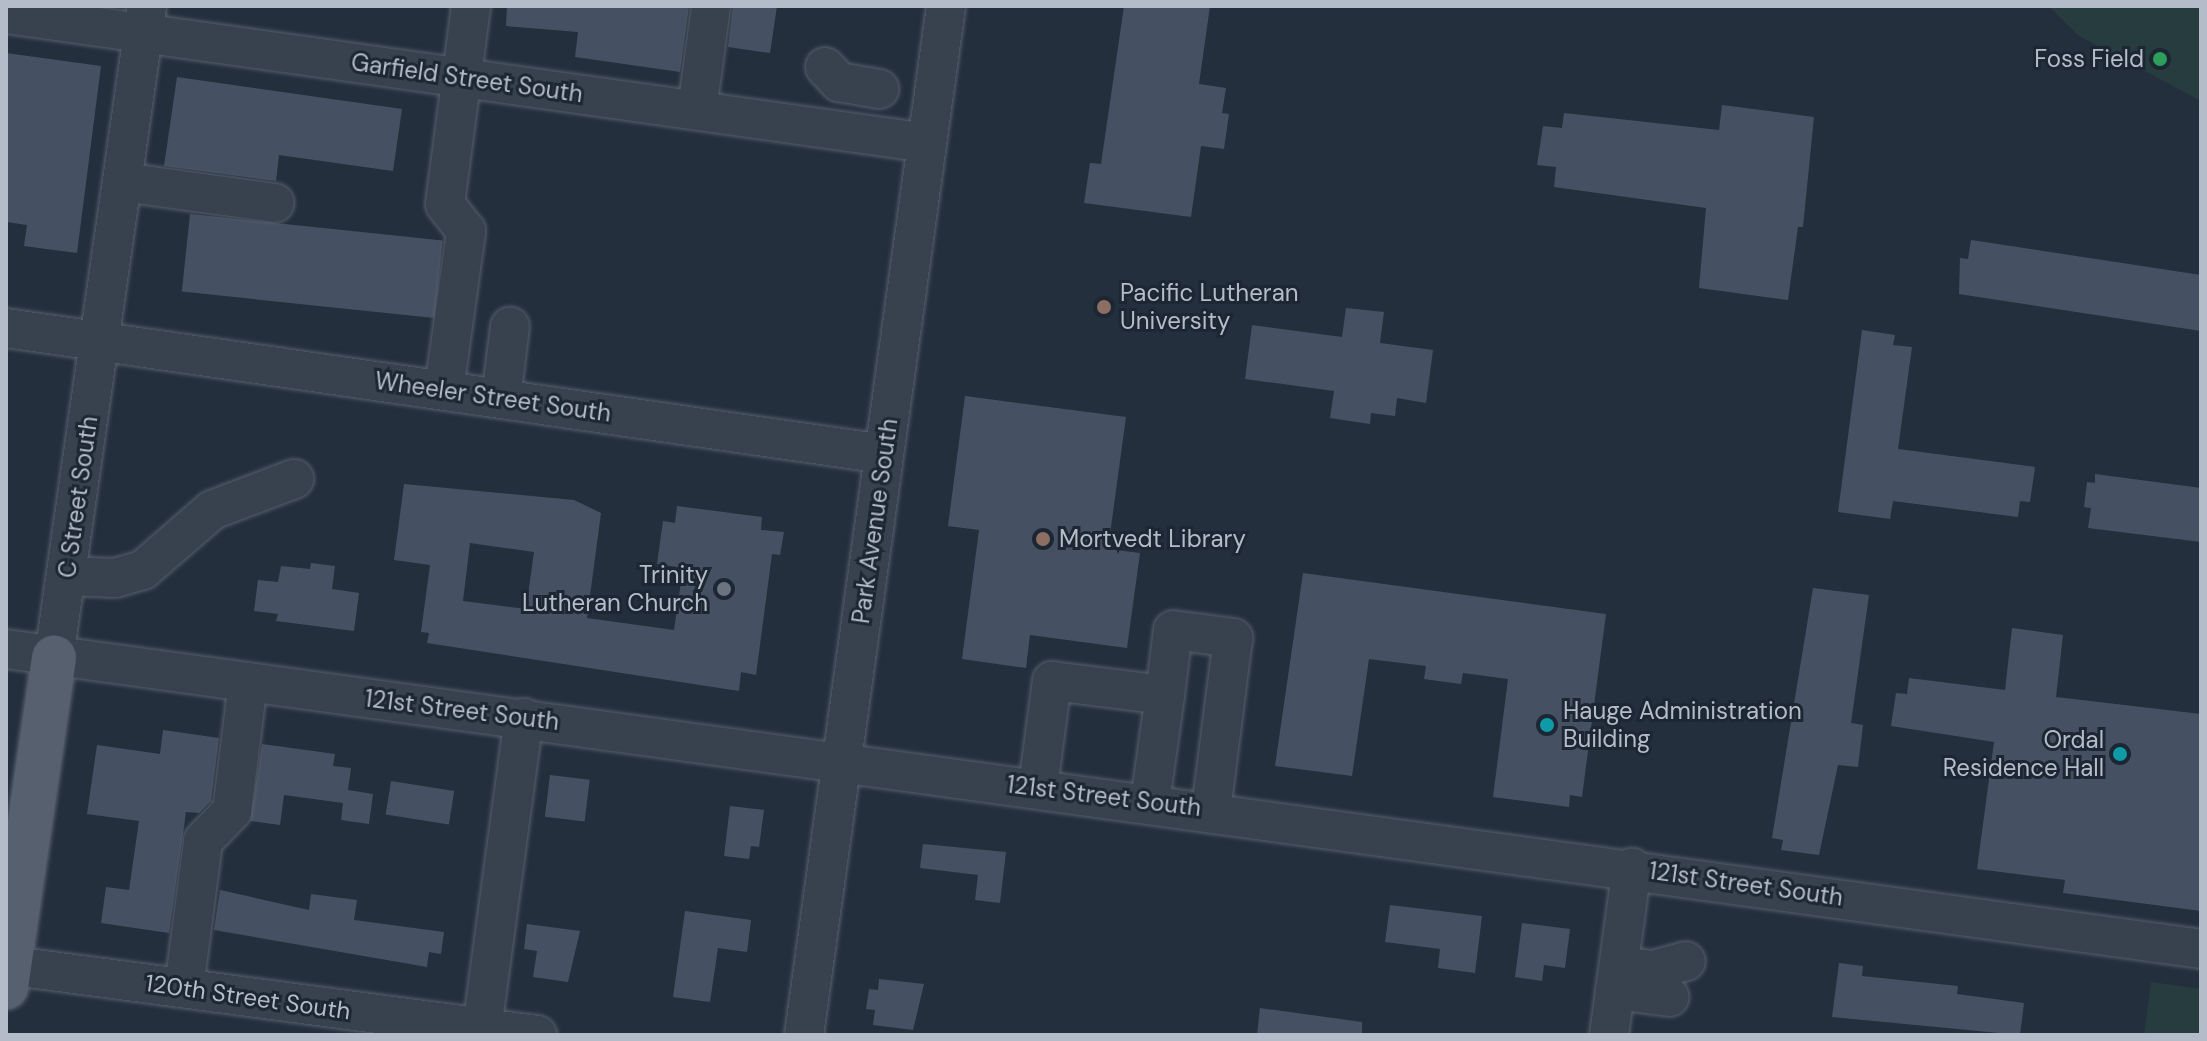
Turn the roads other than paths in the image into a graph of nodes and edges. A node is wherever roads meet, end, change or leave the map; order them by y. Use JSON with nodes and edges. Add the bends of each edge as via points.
{"nodes":[{"id":1,"x":471,"y":6,"type":"edge"},
{"id":2,"x":711,"y":6,"type":"edge"},
{"id":3,"x":946,"y":6,"type":"edge"},
{"id":4,"x":6,"y":14,"type":"edge"},
{"id":5,"x":144,"y":19,"type":"edge"},
{"id":6,"x":825,"y":67,"type":"dead end"},
{"id":7,"x":461,"y":77,"type":"junction"},
{"id":8,"x":879,"y":89,"type":"dead end"},
{"id":9,"x":697,"y":110,"type":"junction"},
{"id":10,"x":927,"y":143,"type":"junction"},
{"id":11,"x":122,"y":182,"type":"junction"},
{"id":12,"x":275,"y":203,"type":"dead end"},
{"id":13,"x":510,"y":327,"type":"dead end"},
{"id":14,"x":6,"y":328,"type":"edge"},
{"id":15,"x":101,"y":342,"type":"junction"},
{"id":16,"x":444,"y":390,"type":"junction"},
{"id":17,"x":501,"y":398,"type":"junction"},
{"id":18,"x":884,"y":454,"type":"junction"},
{"id":19,"x":294,"y":479,"type":"dead end"},
{"id":20,"x":66,"y":576,"type":"junction"},
{"id":21,"x":6,"y":649,"type":"edge"},
{"id":22,"x":54,"y":657,"type":"junction"},
{"id":23,"x":248,"y":682,"type":"junction"},
{"id":24,"x":1165,"y":695,"type":"junction"},
{"id":25,"x":524,"y":718,"type":"junction"},
{"id":26,"x":842,"y":762,"type":"junction"},
{"id":27,"x":1213,"y":797,"type":"junction"},
{"id":28,"x":1055,"y":799,"type":"junction"},
{"id":29,"x":1141,"y":801,"type":"junction"},
{"id":30,"x":1640,"y":863,"type":"junction"},
{"id":31,"x":2201,"y":949,"type":"edge"},
{"id":32,"x":1686,"y":961,"type":"dead end"},
{"id":33,"x":7,"y":972,"type":"edge"},
{"id":34,"x":1617,"y":978,"type":"junction"},
{"id":35,"x":184,"y":988,"type":"junction"},
{"id":36,"x":1670,"y":997,"type":"dead end"},
{"id":37,"x":482,"y":1028,"type":"junction"},
{"id":38,"x":537,"y":1035,"type":"edge"},
{"id":39,"x":804,"y":1035,"type":"edge"},
{"id":40,"x":1609,"y":1035,"type":"edge"}],
"edges":[{"from":1,"to":7,"type":"street"},
{"from":2,"to":9,"type":"street"},
{"from":3,"to":10,"type":"street","name":"Park Avenue South"},
{"from":4,"to":5,"type":"street","name":"Garfield Street South"},
{"from":5,"to":7,"type":"street","name":"Garfield Street South"},
{"from":5,"to":11,"type":"street","name":"C Street South"},
{"from":6,"to":8,"type":"street","via":[[839,82]]},
{"from":7,"to":9,"type":"street","name":"Garfield Street South"},
{"from":7,"to":16,"type":"street","via":[[445,204],[466,231]]},
{"from":9,"to":10,"type":"street","name":"Garfield Street South"},
{"from":10,"to":18,"type":"street","name":"Park Avenue South"},
{"from":11,"to":12,"type":"street"},
{"from":11,"to":15,"type":"street","name":"C Street South"},
{"from":13,"to":17,"type":"street"},
{"from":14,"to":15,"type":"street","name":"Wheeler Street South"},
{"from":15,"to":16,"type":"street","name":"Wheeler Street South"},
{"from":15,"to":20,"type":"street","name":"C Street South"},
{"from":16,"to":17,"type":"street","name":"Wheeler Street South"},
{"from":17,"to":18,"type":"street","name":"Wheeler Street South"},
{"from":18,"to":26,"type":"street","name":"Park Avenue South"},
{"from":19,"to":20,"type":"street","via":[[212,510],[143,570],[115,578]]},
{"from":20,"to":22,"type":"street","name":"C Street South"},
{"from":21,"to":22,"type":"street","name":"121st Street South"},
{"from":22,"to":23,"type":"street","name":"121st Street South"},
{"from":22,"to":33,"type":"main road","name":"C Street South"},
{"from":23,"to":25,"type":"street","name":"121st Street South"},
{"from":23,"to":35,"type":"street","via":[[232,811],[203,841]]},
{"from":24,"to":27,"type":"street","via":[[1173,630],[1233,638]]},
{"from":24,"to":28,"type":"street","via":[[1052,681]]},
{"from":24,"to":29,"type":"street"},
{"from":25,"to":26,"type":"street","name":"121st Street South"},
{"from":25,"to":37,"type":"street"},
{"from":26,"to":28,"type":"street","name":"121st Street South"},
{"from":26,"to":39,"type":"street","name":"Park Avenue South"},
{"from":27,"to":29,"type":"street","name":"121st Street South"},
{"from":27,"to":30,"type":"street","name":"121st Street South"},
{"from":28,"to":29,"type":"street","name":"121st Street South"},
{"from":30,"to":31,"type":"street","name":"121st Street South","via":[[1711,869]]},
{"from":30,"to":34,"type":"street"},
{"from":32,"to":34,"type":"street"},
{"from":33,"to":35,"type":"street","name":"120th Street South"},
{"from":34,"to":36,"type":"street"},
{"from":34,"to":40,"type":"street"},
{"from":35,"to":37,"type":"street","name":"120th Street South"},
{"from":37,"to":38,"type":"street","name":"120th Street South"}]}
